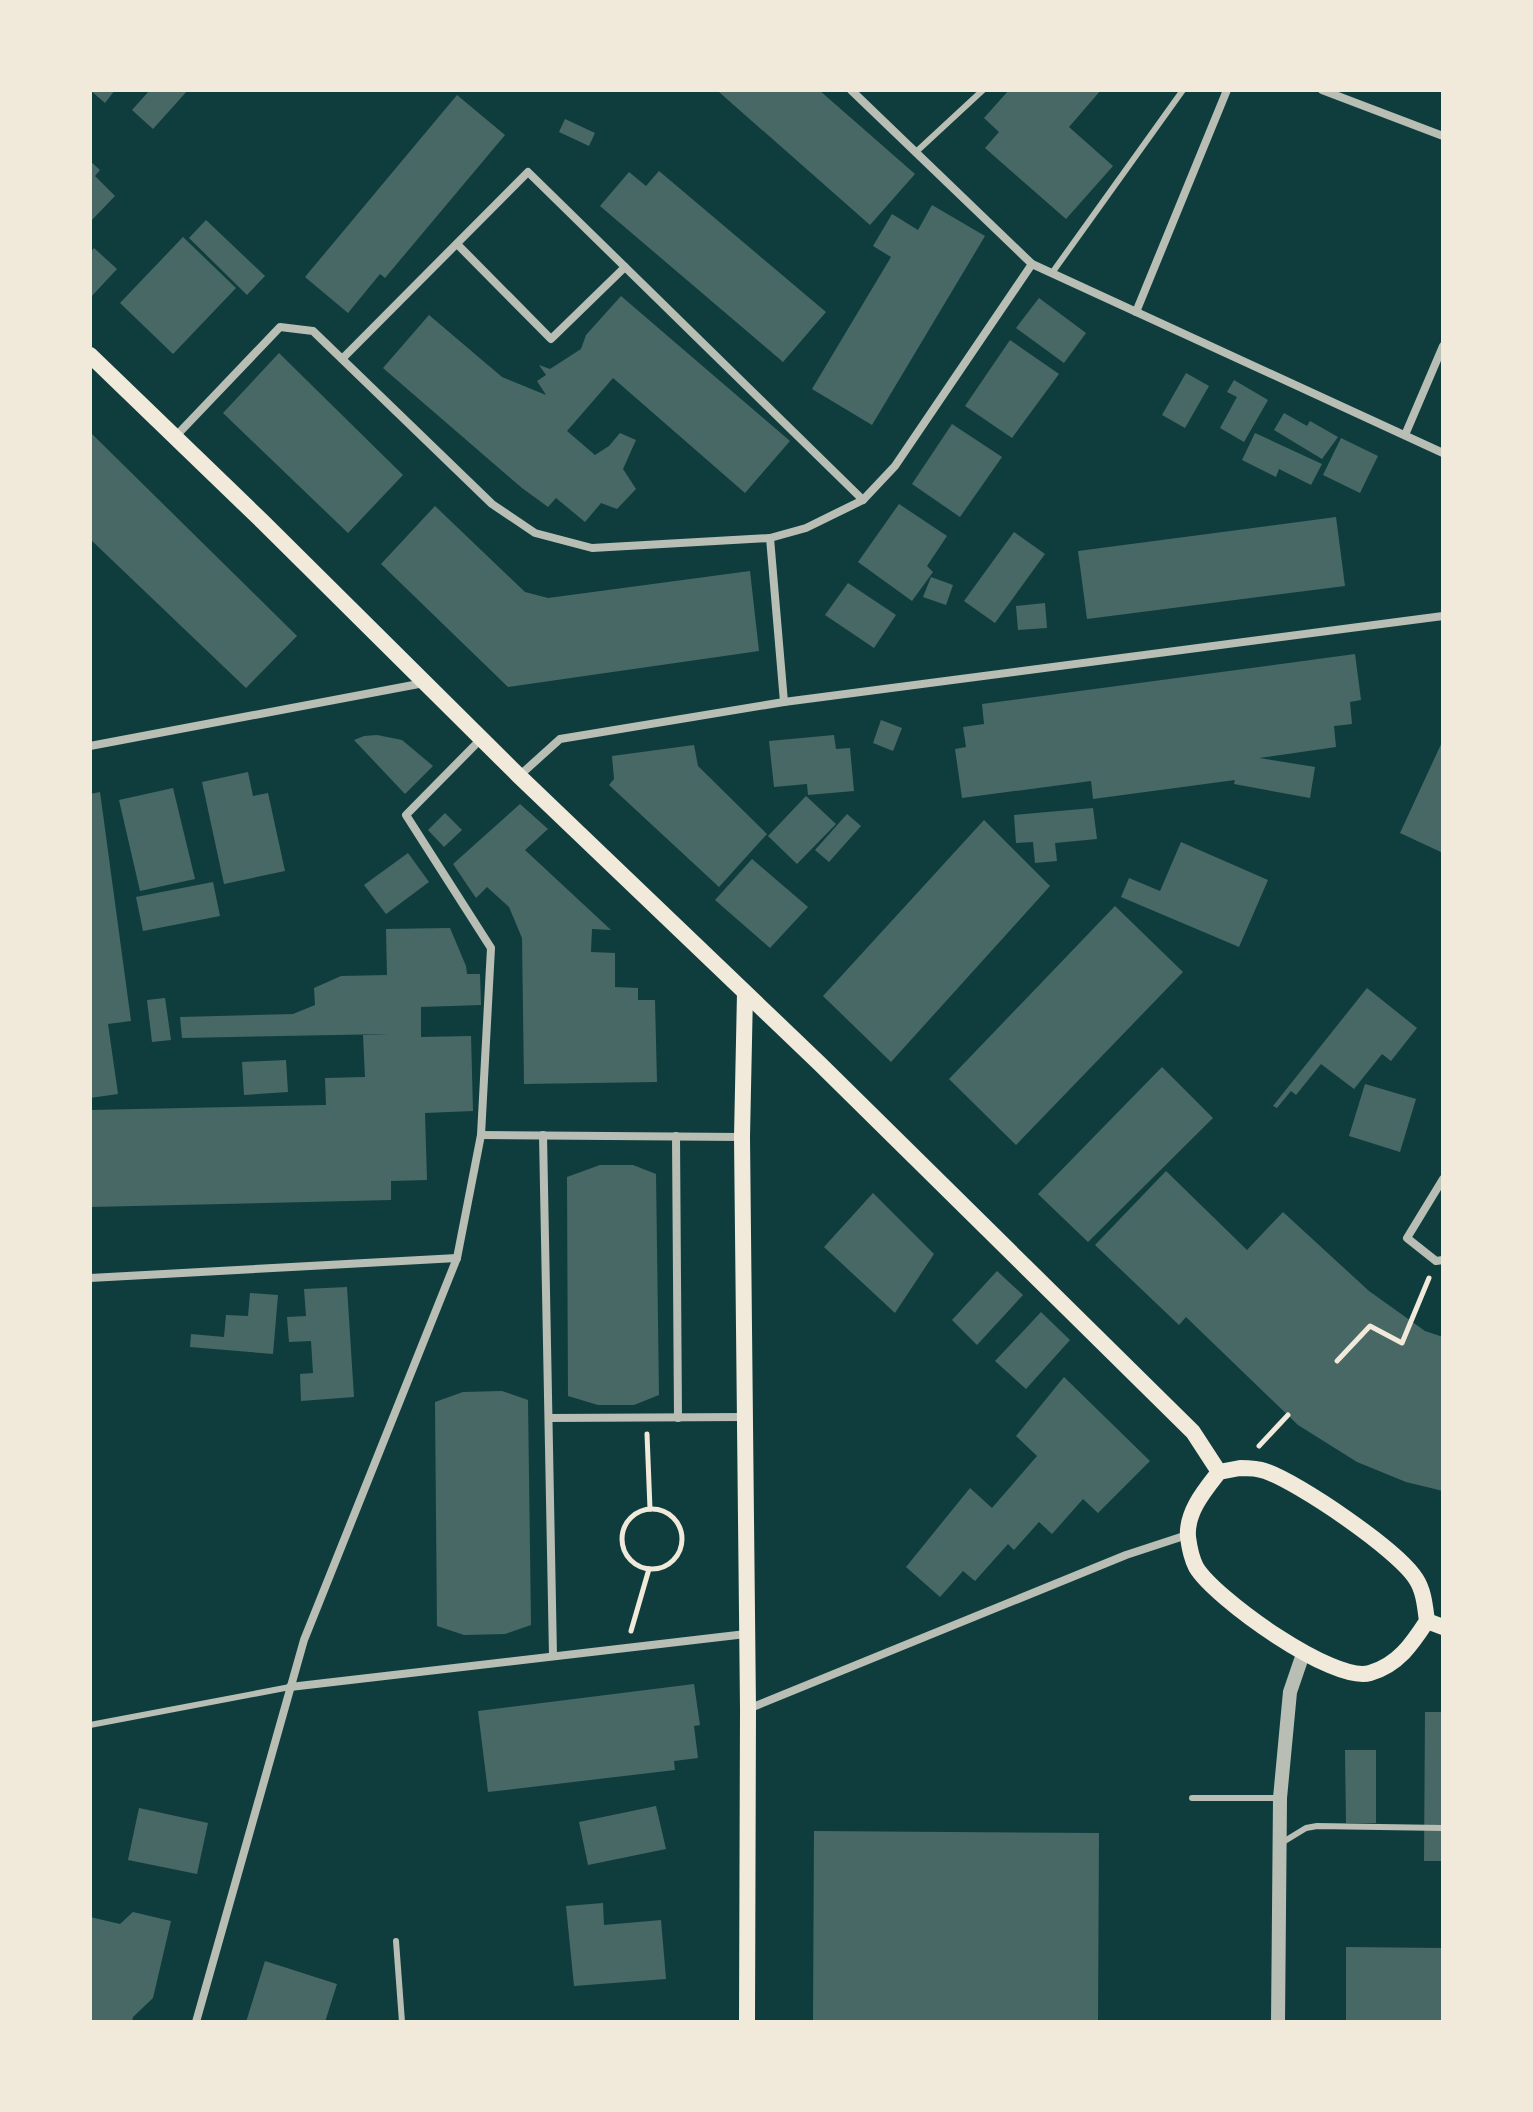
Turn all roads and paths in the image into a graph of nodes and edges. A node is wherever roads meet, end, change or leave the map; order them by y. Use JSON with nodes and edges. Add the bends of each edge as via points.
{"nodes":[{"id":1,"x":851,"y":90,"type":"edge"},
{"id":2,"x":983,"y":90,"type":"edge"},
{"id":3,"x":1183,"y":90,"type":"edge"},
{"id":4,"x":1227,"y":90,"type":"edge"},
{"id":5,"x":1322,"y":90,"type":"edge"},
{"id":6,"x":1443,"y":136,"type":"edge"},
{"id":7,"x":916,"y":152,"type":"junction"},
{"id":8,"x":457,"y":244,"type":"junction"},
{"id":9,"x":1032,"y":264,"type":"junction"},
{"id":10,"x":625,"y":267,"type":"junction"},
{"id":11,"x":1052,"y":273,"type":"junction"},
{"id":12,"x":1136,"y":312,"type":"junction"},
{"id":13,"x":1443,"y":346,"type":"edge"},
{"id":14,"x":90,"y":355,"type":"edge"},
{"id":15,"x":342,"y":359,"type":"junction"},
{"id":16,"x":1405,"y":435,"type":"junction"},
{"id":17,"x":175,"y":437,"type":"junction"},
{"id":18,"x":1443,"y":453,"type":"edge"},
{"id":19,"x":863,"y":500,"type":"junction"},
{"id":20,"x":770,"y":538,"type":"junction"},
{"id":21,"x":1443,"y":616,"type":"edge"},
{"id":22,"x":424,"y":683,"type":"junction"},
{"id":23,"x":784,"y":702,"type":"junction"},
{"id":24,"x":481,"y":738,"type":"junction"},
{"id":25,"x":90,"y":746,"type":"edge"},
{"id":26,"x":519,"y":776,"type":"junction"},
{"id":27,"x":745,"y":993,"type":"junction"},
{"id":28,"x":481,"y":1135,"type":"junction"},
{"id":29,"x":543,"y":1135,"type":"junction"},
{"id":30,"x":676,"y":1136,"type":"junction"},
{"id":31,"x":742,"y":1137,"type":"junction"},
{"id":32,"x":1443,"y":1179,"type":"edge"},
{"id":33,"x":457,"y":1258,"type":"junction"},
{"id":34,"x":1439,"y":1260,"type":"edge"},
{"id":35,"x":90,"y":1278,"type":"edge"},
{"id":36,"x":1337,"y":1361,"type":"dead end"},
{"id":37,"x":1288,"y":1415,"type":"dead end"},
{"id":38,"x":744,"y":1417,"type":"junction"},
{"id":39,"x":549,"y":1418,"type":"junction"},
{"id":40,"x":646,"y":1418,"type":"junction"},
{"id":41,"x":678,"y":1418,"type":"junction"},
{"id":42,"x":1240,"y":1468,"type":"junction"},
{"id":43,"x":1219,"y":1472,"type":"junction"},
{"id":44,"x":650,"y":1509,"type":"junction"},
{"id":45,"x":1188,"y":1535,"type":"junction"},
{"id":46,"x":649,"y":1569,"type":"junction"},
{"id":47,"x":1427,"y":1621,"type":"junction"},
{"id":48,"x":1443,"y":1627,"type":"edge"},
{"id":49,"x":746,"y":1634,"type":"junction"},
{"id":50,"x":626,"y":1647,"type":"junction"},
{"id":51,"x":1303,"y":1654,"type":"junction"},
{"id":52,"x":553,"y":1656,"type":"junction"},
{"id":53,"x":290,"y":1687,"type":"junction"},
{"id":54,"x":748,"y":1709,"type":"junction"},
{"id":55,"x":90,"y":1725,"type":"edge"},
{"id":56,"x":1192,"y":1798,"type":"dead end"},
{"id":57,"x":1280,"y":1798,"type":"junction"},
{"id":58,"x":1443,"y":1828,"type":"edge"},
{"id":59,"x":1279,"y":1844,"type":"junction"},
{"id":60,"x":396,"y":1941,"type":"dead end"},
{"id":61,"x":196,"y":2022,"type":"edge"},
{"id":62,"x":402,"y":2022,"type":"edge"},
{"id":63,"x":747,"y":2022,"type":"edge"},
{"id":64,"x":1278,"y":2022,"type":"edge"}],
"edges":[{"from":1,"to":7,"type":"street"},
{"from":2,"to":7,"type":"lane"},
{"from":3,"to":11,"type":"lane"},
{"from":4,"to":12,"type":"street"},
{"from":5,"to":6,"type":"street"},
{"from":7,"to":9,"type":"street"},
{"from":8,"to":10,"type":"street","via":[[528,172]]},
{"from":8,"to":10,"type":"street","via":[[551,339]]},
{"from":8,"to":15,"type":"street"},
{"from":9,"to":11,"type":"street"},
{"from":9,"to":19,"type":"street","via":[[895,466]]},
{"from":10,"to":19,"type":"street"},
{"from":11,"to":12,"type":"street"},
{"from":12,"to":16,"type":"street"},
{"from":13,"to":16,"type":"street"},
{"from":14,"to":17,"type":"main road"},
{"from":15,"to":17,"type":"street","via":[[313,331],[280,327]]},
{"from":15,"to":20,"type":"street","via":[[492,504],[535,533],[592,548]]},
{"from":16,"to":18,"type":"street"},
{"from":17,"to":22,"type":"main road"},
{"from":19,"to":20,"type":"street","via":[[806,528]]},
{"from":20,"to":23,"type":"street"},
{"from":21,"to":23,"type":"street"},
{"from":22,"to":24,"type":"main road"},
{"from":22,"to":25,"type":"street"},
{"from":23,"to":26,"type":"street","via":[[560,739]]},
{"from":24,"to":26,"type":"main road"},
{"from":24,"to":28,"type":"street","via":[[406,815],[491,948]]},
{"from":26,"to":27,"type":"main road"},
{"from":27,"to":31,"type":"main road"},
{"from":27,"to":43,"type":"main road","via":[[1193,1432]]},
{"from":28,"to":29,"type":"street"},
{"from":28,"to":33,"type":"street"},
{"from":29,"to":30,"type":"street"},
{"from":29,"to":39,"type":"street"},
{"from":30,"to":31,"type":"street"},
{"from":30,"to":41,"type":"street"},
{"from":31,"to":38,"type":"main road"},
{"from":32,"to":34,"type":"street","via":[[1407,1238]]},
{"from":33,"to":35,"type":"street"},
{"from":33,"to":53,"type":"street","via":[[304,1640]]},
{"from":34,"to":36,"type":"path","via":[[1402,1343],[1370,1326]]},
{"from":37,"to":42,"type":"path"},
{"from":38,"to":41,"type":"street"},
{"from":38,"to":49,"type":"main road"},
{"from":39,"to":40,"type":"street"},
{"from":39,"to":52,"type":"street"},
{"from":40,"to":41,"type":"street"},
{"from":40,"to":44,"type":"path"},
{"from":42,"to":43,"type":"main road"},
{"from":42,"to":47,"type":"main road","via":[[1263,1470],[1308,1493],[1386,1548],[1416,1578]]},
{"from":43,"to":45,"type":"main road","via":[[1197,1500]]},
{"from":44,"to":46,"type":"path","via":[[632,1516],[621,1533],[630,1561]]},
{"from":44,"to":46,"type":"path","via":[[669,1514],[682,1540],[675,1558]]},
{"from":45,"to":51,"type":"main road","via":[[1196,1566],[1218,1593]]},
{"from":45,"to":54,"type":"street","via":[[1126,1555]]},
{"from":46,"to":50,"type":"path"},
{"from":47,"to":48,"type":"main road"},
{"from":47,"to":51,"type":"main road","via":[[1405,1653],[1367,1674]]},
{"from":49,"to":50,"type":"street"},
{"from":49,"to":54,"type":"main road"},
{"from":50,"to":52,"type":"street"},
{"from":51,"to":57,"type":"street","via":[[1290,1692]]},
{"from":52,"to":53,"type":"street"},
{"from":53,"to":55,"type":"lane"},
{"from":53,"to":61,"type":"street"},
{"from":54,"to":63,"type":"main road"},
{"from":56,"to":57,"type":"lane"},
{"from":57,"to":59,"type":"street"},
{"from":58,"to":59,"type":"lane","via":[[1317,1826]]},
{"from":59,"to":64,"type":"street"},
{"from":60,"to":62,"type":"lane"}]}
